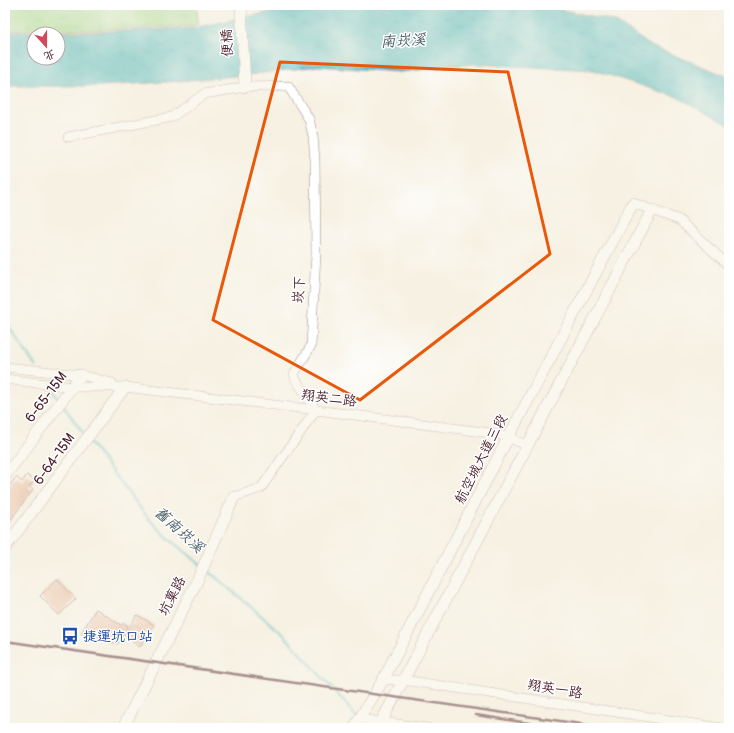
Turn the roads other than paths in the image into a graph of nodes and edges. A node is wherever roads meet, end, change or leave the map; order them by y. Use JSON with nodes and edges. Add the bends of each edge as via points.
{"nodes":[{"id":1,"x":241,"y":5,"type":"edge"},
{"id":2,"x":244,"y":83,"type":"junction"},
{"id":3,"x":68,"y":137,"type":"dead end"},
{"id":4,"x":633,"y":203,"type":"joint"},
{"id":5,"x":652,"y":210,"type":"junction"},
{"id":6,"x":729,"y":266,"type":"edge"},
{"id":7,"x":5,"y":367,"type":"edge"},
{"id":8,"x":81,"y":375,"type":"junction"},
{"id":9,"x":5,"y":379,"type":"edge"},
{"id":10,"x":73,"y":387,"type":"junction"},
{"id":11,"x":125,"y":387,"type":"junction"},
{"id":12,"x":316,"y":410,"type":"junction"},
{"id":13,"x":509,"y":436,"type":"junction"},
{"id":14,"x":527,"y":445,"type":"junction"},
{"id":15,"x":5,"y":476,"type":"edge"},
{"id":16,"x":234,"y":497,"type":"joint"},
{"id":17,"x":5,"y":548,"type":"edge"},
{"id":18,"x":383,"y":680,"type":"junction"},
{"id":19,"x":403,"y":680,"type":"junction"},
{"id":20,"x":357,"y":723,"type":"edge"},
{"id":21,"x":379,"y":725,"type":"edge"},
{"id":22,"x":123,"y":728,"type":"edge"},
{"id":23,"x":427,"y":728,"type":"edge"},
{"id":24,"x":722,"y":728,"type":"edge"}],
"edges":[{"from":1,"to":2,"type":"street","name":"便橋"},
{"from":2,"to":3,"type":"street","via":[[204,94],[172,117]]},
{"from":2,"to":12,"type":"street","name":"崁下","via":[[288,86],[309,120],[313,136],[316,254],[311,346],[294,374]]},
{"from":4,"to":5,"type":"street"},
{"from":4,"to":13,"type":"street","name":"航空城大道三段"},
{"from":5,"to":6,"type":"street","via":[[679,220]]},
{"from":5,"to":14,"type":"street"},
{"from":7,"to":8,"type":"street","name":"翔英二路"},
{"from":8,"to":10,"type":"street","name":"6-65-15M"},
{"from":8,"to":11,"type":"street","name":"翔英二路"},
{"from":9,"to":10,"type":"street","name":"翔英二路"},
{"from":10,"to":11,"type":"street","name":"翔英二路"},
{"from":10,"to":15,"type":"street","name":"6-65-15M"},
{"from":11,"to":12,"type":"street","name":"翔英二路"},
{"from":11,"to":17,"type":"street","name":"6-64-15M"},
{"from":12,"to":13,"type":"street","name":"翔英二路"},
{"from":12,"to":16,"type":"street","via":[[261,488]]},
{"from":13,"to":14,"type":"street","name":"翔英二路"},
{"from":13,"to":18,"type":"street","name":"航空城大道三段"},
{"from":14,"to":19,"type":"street"},
{"from":16,"to":22,"type":"street","name":"坑菓路","via":[[197,581]]},
{"from":18,"to":19,"type":"street","name":"翔英一路"},
{"from":18,"to":20,"type":"street","name":"航空城大道三段"},
{"from":19,"to":21,"type":"street"},
{"from":19,"to":24,"type":"street","name":"翔英一路"},
{"from":20,"to":21,"type":"street"},
{"from":21,"to":23,"type":"street"}]}
